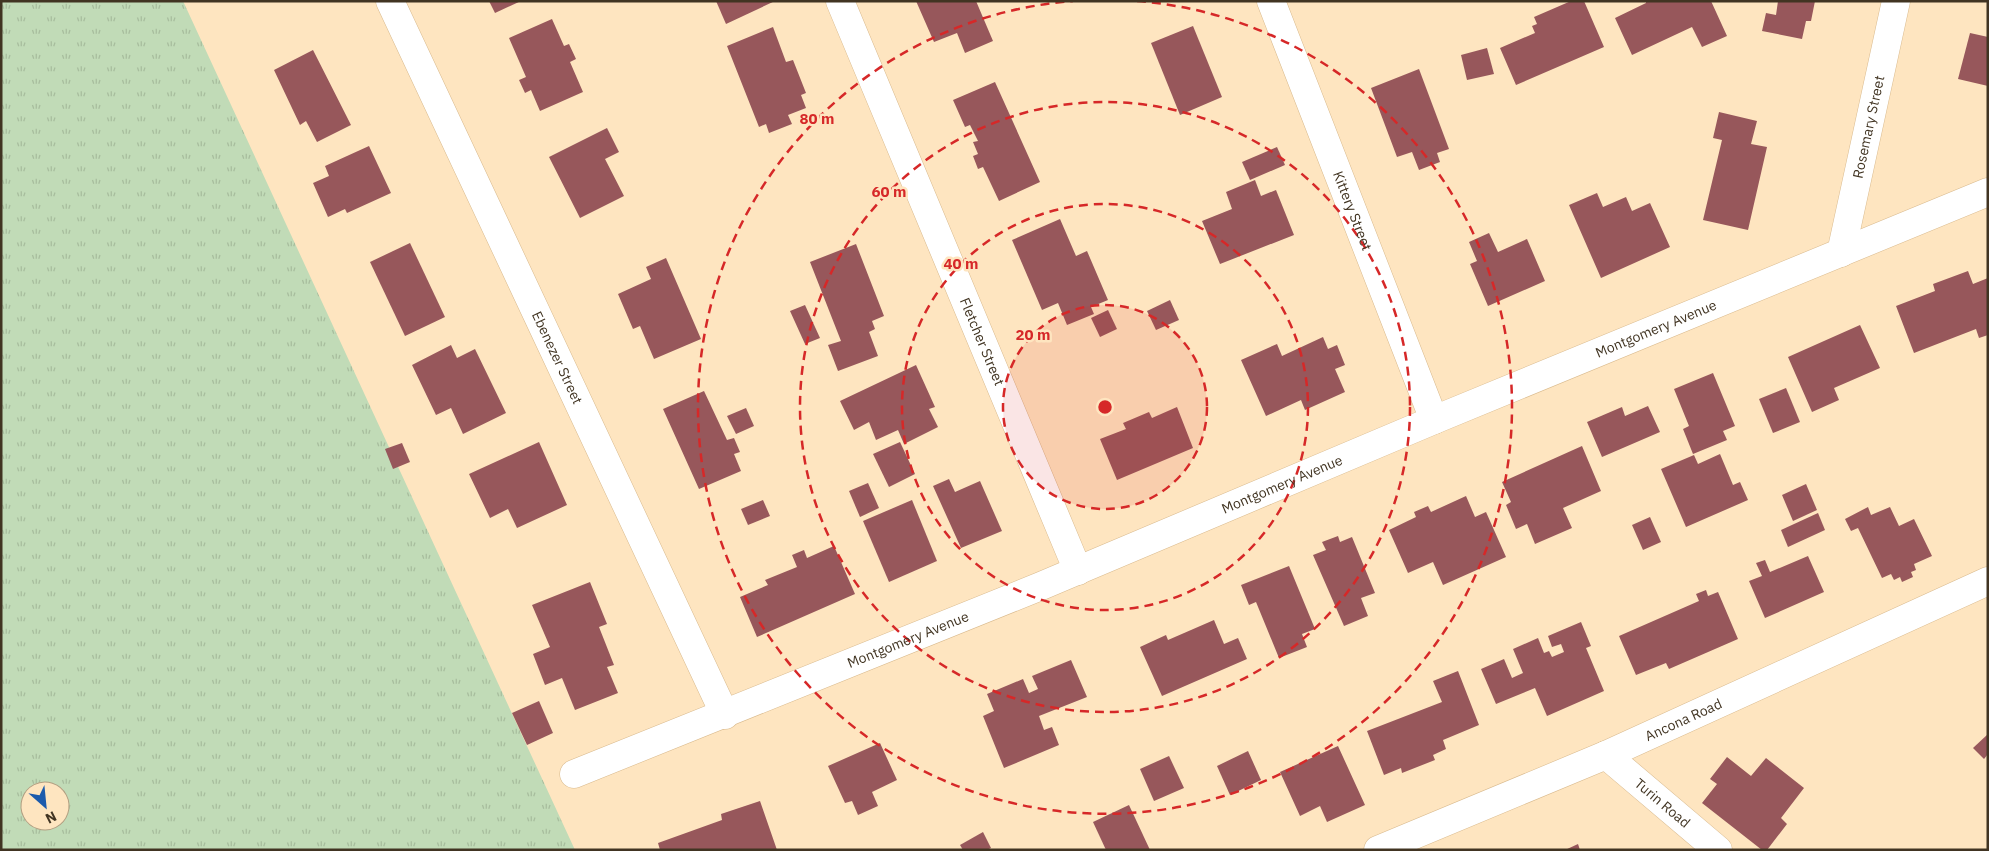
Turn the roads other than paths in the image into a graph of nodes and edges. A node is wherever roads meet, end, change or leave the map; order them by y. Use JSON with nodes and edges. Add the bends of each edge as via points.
{"nodes":[{"id":1,"x":390,"y":1,"type":"edge"},
{"id":2,"x":840,"y":1,"type":"edge"},
{"id":3,"x":1271,"y":1,"type":"edge"},
{"id":4,"x":1896,"y":1,"type":"edge"},
{"id":5,"x":1988,"y":192,"type":"edge"},
{"id":6,"x":1841,"y":252,"type":"junction"},
{"id":7,"x":1434,"y":420,"type":"junction"},
{"id":8,"x":1078,"y":571,"type":"junction"},
{"id":9,"x":1988,"y":581,"type":"edge"},
{"id":10,"x":725,"y":714,"type":"junction"},
{"id":11,"x":1606,"y":755,"type":"junction"},
{"id":12,"x":574,"y":774,"type":"dead end"},
{"id":13,"x":1378,"y":850,"type":"edge"},
{"id":14,"x":1718,"y":850,"type":"edge"}],
"edges":[{"from":1,"to":10,"type":"street","name":"Ebenezer Street"},
{"from":2,"to":8,"type":"street","name":"Fletcher Street"},
{"from":3,"to":7,"type":"street","name":"Kittery Street"},
{"from":4,"to":6,"type":"street","name":"Rosemary Street"},
{"from":5,"to":6,"type":"street","name":"Montgomery Avenue"},
{"from":6,"to":7,"type":"street","name":"Montgomery Avenue"},
{"from":7,"to":8,"type":"street","name":"Montgomery Avenue"},
{"from":8,"to":10,"type":"street","name":"Montgomery Avenue"},
{"from":9,"to":11,"type":"street","name":"Ancona Road"},
{"from":10,"to":12,"type":"street","name":"Montgomery Avenue"},
{"from":11,"to":13,"type":"street","name":"Ancona Road"},
{"from":11,"to":14,"type":"street","name":"Turin Road"}]}
